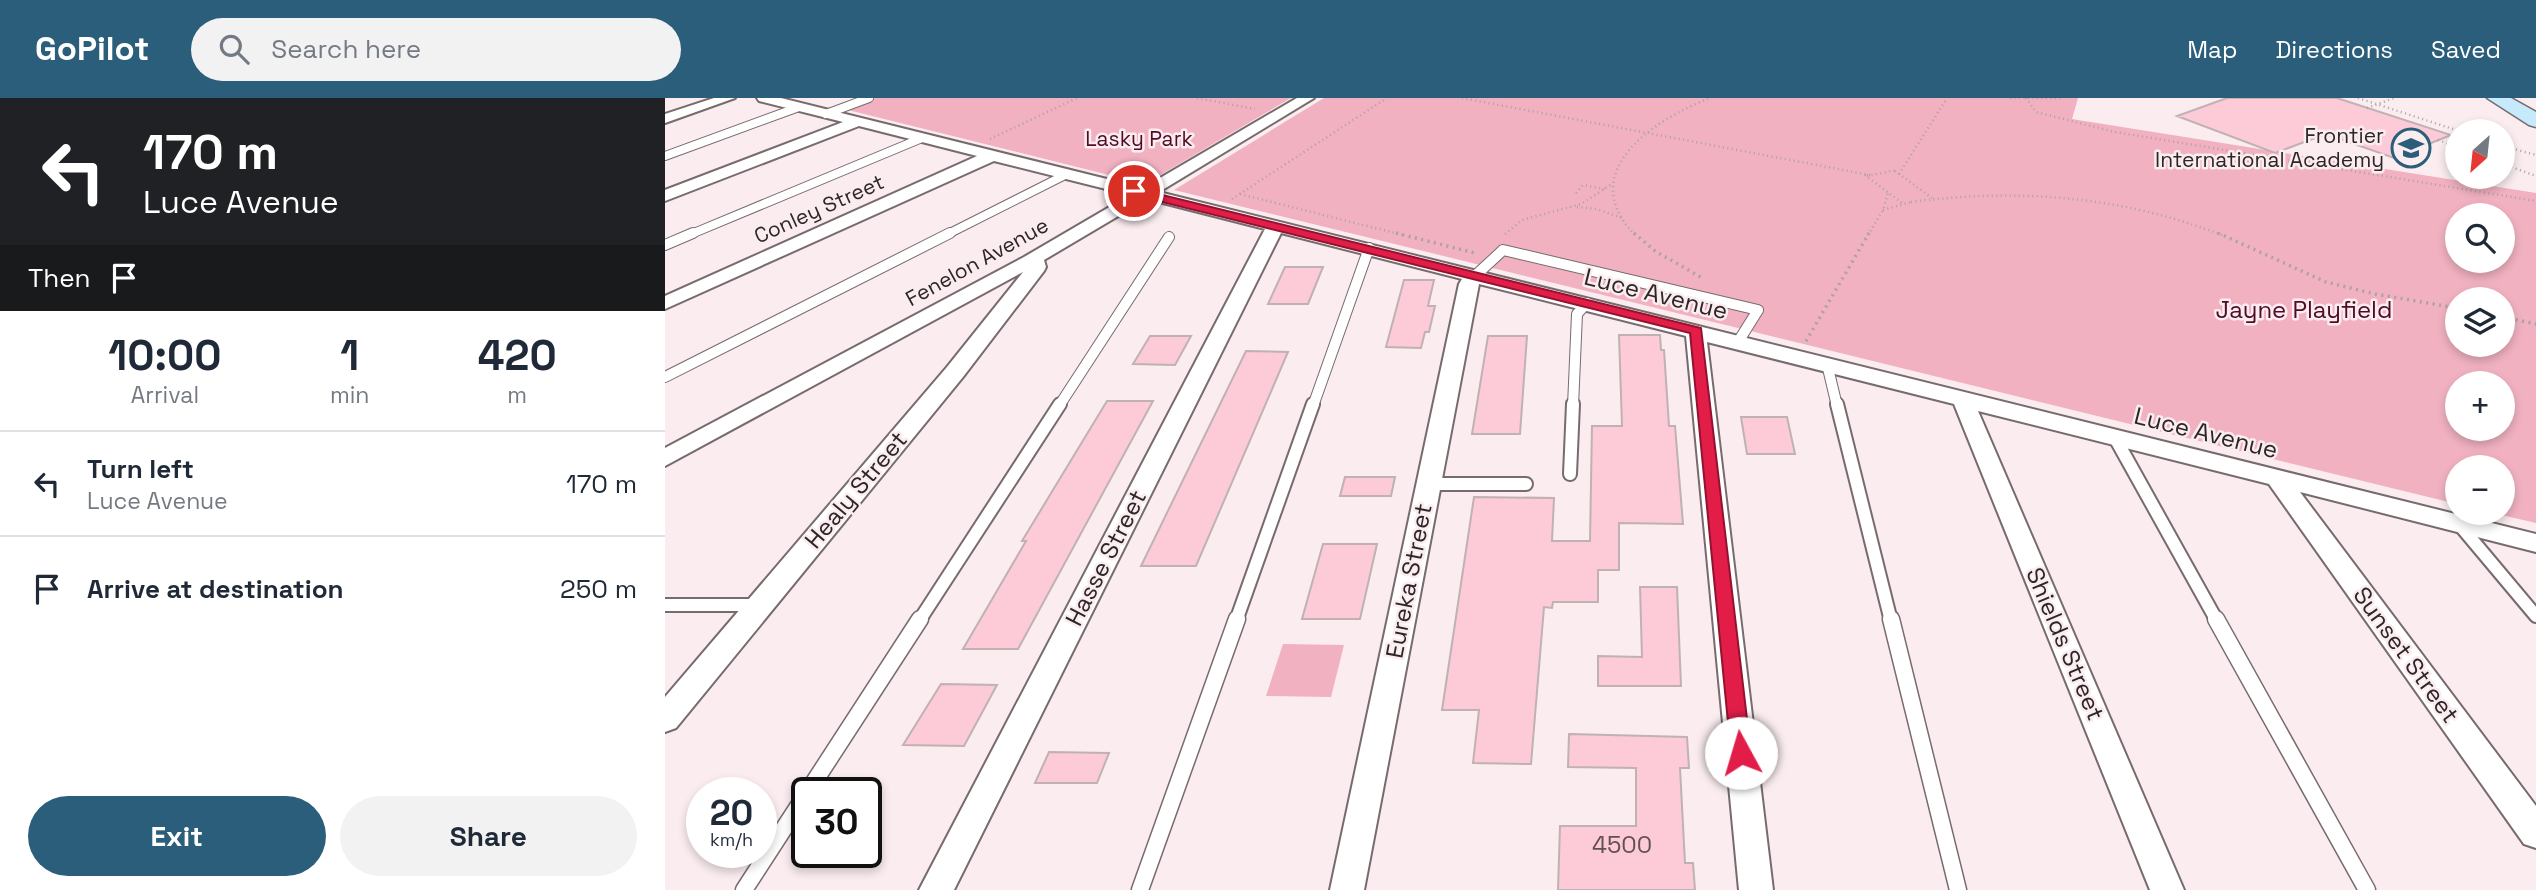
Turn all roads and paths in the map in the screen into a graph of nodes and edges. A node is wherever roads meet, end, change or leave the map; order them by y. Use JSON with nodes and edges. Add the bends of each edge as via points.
{"nodes":[{"id":1,"x":728,"y":98,"type":"edge"},
{"id":2,"x":764,"y":98,"type":"edge"},
{"id":3,"x":869,"y":98,"type":"edge"},
{"id":4,"x":1077,"y":98,"type":"edge"},
{"id":5,"x":1197,"y":98,"type":"edge"},
{"id":6,"x":1307,"y":98,"type":"edge"},
{"id":7,"x":1387,"y":98,"type":"edge"},
{"id":8,"x":1462,"y":98,"type":"edge"},
{"id":9,"x":1710,"y":98,"type":"edge"},
{"id":10,"x":1947,"y":98,"type":"edge"},
{"id":11,"x":2010,"y":98,"type":"edge"},
{"id":12,"x":2062,"y":98,"type":"edge"},
{"id":13,"x":2358,"y":98,"type":"edge"},
{"id":14,"x":2394,"y":98,"type":"edge"},
{"id":15,"x":2497,"y":98,"type":"edge"},
{"id":16,"x":2026,"y":99,"type":"edge"},
{"id":17,"x":2378,"y":104,"type":"junction"},
{"id":18,"x":799,"y":107,"type":"junction"},
{"id":19,"x":2367,"y":108,"type":"dead end"},
{"id":20,"x":1257,"y":110,"type":"dead end"},
{"id":21,"x":826,"y":114,"type":"junction"},
{"id":22,"x":665,"y":120,"type":"edge"},
{"id":23,"x":2536,"y":121,"type":"edge"},
{"id":24,"x":857,"y":122,"type":"junction"},
{"id":25,"x":2445,"y":126,"type":"edge"},
{"id":26,"x":1648,"y":133,"type":"junction"},
{"id":27,"x":922,"y":138,"type":"junction"},
{"id":28,"x":2438,"y":140,"type":"dead end"},
{"id":29,"x":2445,"y":142,"type":"edge"},
{"id":30,"x":2515,"y":149,"type":"edge"},
{"id":31,"x":986,"y":150,"type":"junction"},
{"id":32,"x":2536,"y":155,"type":"edge"},
{"id":33,"x":665,"y":156,"type":"edge"},
{"id":34,"x":2515,"y":168,"type":"edge"},
{"id":35,"x":1901,"y":172,"type":"junction"},
{"id":36,"x":1067,"y":174,"type":"junction"},
{"id":37,"x":1867,"y":175,"type":"junction"},
{"id":38,"x":2536,"y":176,"type":"edge"},
{"id":39,"x":1612,"y":183,"type":"junction"},
{"id":40,"x":1605,"y":189,"type":"junction"},
{"id":41,"x":1888,"y":192,"type":"junction"},
{"id":42,"x":1576,"y":193,"type":"dead end"},
{"id":43,"x":1146,"y":194,"type":"junction"},
{"id":44,"x":1240,"y":194,"type":"junction"},
{"id":45,"x":665,"y":196,"type":"edge"},
{"id":46,"x":1933,"y":198,"type":"junction"},
{"id":47,"x":2536,"y":201,"type":"edge"},
{"id":48,"x":1902,"y":204,"type":"junction"},
{"id":49,"x":1573,"y":207,"type":"junction"},
{"id":50,"x":1217,"y":210,"type":"junction"},
{"id":51,"x":1883,"y":210,"type":"junction"},
{"id":52,"x":1622,"y":218,"type":"junction"},
{"id":53,"x":1276,"y":225,"type":"junction"},
{"id":54,"x":1505,"y":234,"type":"dead end"},
{"id":55,"x":1169,"y":237,"type":"dead end"},
{"id":56,"x":665,"y":246,"type":"edge"},
{"id":57,"x":1369,"y":248,"type":"junction"},
{"id":58,"x":1030,"y":261,"type":"junction"},
{"id":59,"x":1479,"y":265,"type":"junction"},
{"id":60,"x":1712,"y":283,"type":"dead end"},
{"id":61,"x":665,"y":303,"type":"edge"},
{"id":62,"x":1587,"y":303,"type":"junction"},
{"id":63,"x":2445,"y":306,"type":"edge"},
{"id":64,"x":2515,"y":320,"type":"edge"},
{"id":65,"x":2536,"y":324,"type":"edge"},
{"id":66,"x":1696,"y":331,"type":"junction"},
{"id":67,"x":1738,"y":342,"type":"junction"},
{"id":68,"x":1797,"y":357,"type":"junction"},
{"id":69,"x":1827,"y":364,"type":"junction"},
{"id":70,"x":665,"y":377,"type":"edge"},
{"id":71,"x":1962,"y":398,"type":"junction"},
{"id":72,"x":2114,"y":436,"type":"junction"},
{"id":73,"x":665,"y":458,"type":"edge"},
{"id":74,"x":1570,"y":474,"type":"dead end"},
{"id":75,"x":2276,"y":477,"type":"junction"},
{"id":76,"x":1429,"y":484,"type":"junction"},
{"id":77,"x":1526,"y":484,"type":"dead end"},
{"id":78,"x":2445,"y":520,"type":"edge"},
{"id":79,"x":2460,"y":525,"type":"edge"},
{"id":80,"x":2466,"y":525,"type":"edge"},
{"id":81,"x":2536,"y":543,"type":"edge"},
{"id":82,"x":665,"y":605,"type":"edge"},
{"id":83,"x":759,"y":605,"type":"junction"},
{"id":84,"x":2536,"y":616,"type":"edge"},
{"id":85,"x":665,"y":719,"type":"edge"},
{"id":86,"x":817,"y":777,"type":"edge"},
{"id":87,"x":791,"y":818,"type":"edge"},
{"id":88,"x":2536,"y":833,"type":"edge"},
{"id":89,"x":744,"y":890,"type":"edge"},
{"id":90,"x":936,"y":890,"type":"edge"},
{"id":91,"x":1140,"y":890,"type":"edge"},
{"id":92,"x":1347,"y":890,"type":"edge"},
{"id":93,"x":1756,"y":890,"type":"edge"},
{"id":94,"x":1958,"y":890,"type":"edge"},
{"id":95,"x":2167,"y":890,"type":"edge"},
{"id":96,"x":2367,"y":890,"type":"edge"}],
"edges":[{"from":1,"to":22,"type":"street"},
{"from":2,"to":18,"type":"street","name":"Luce Avenue"},
{"from":3,"to":21,"type":"lane"},
{"from":4,"to":31,"type":"path"},
{"from":5,"to":20,"type":"path"},
{"from":6,"to":43,"type":"street","name":"Fenelon Avenue"},
{"from":7,"to":44,"type":"path"},
{"from":8,"to":26,"type":"path"},
{"from":9,"to":26,"type":"path","via":[[1669,117]]},
{"from":10,"to":35,"type":"path"},
{"from":11,"to":16,"type":"path"},
{"from":12,"to":16,"type":"path"},
{"from":13,"to":17,"type":"path"},
{"from":14,"to":17,"type":"path"},
{"from":15,"to":23,"type":"main road"},
{"from":16,"to":47,"type":"path","via":[[2036,112],[2115,132]]},
{"from":17,"to":19,"type":"path"},
{"from":17,"to":25,"type":"path"},
{"from":18,"to":21,"type":"street","name":"Luce Avenue"},
{"from":18,"to":33,"type":"lane"},
{"from":21,"to":24,"type":"street","name":"Luce Avenue"},
{"from":24,"to":27,"type":"street","name":"Luce Avenue"},
{"from":24,"to":45,"type":"street"},
{"from":26,"to":37,"type":"path"},
{"from":26,"to":39,"type":"path","via":[[1620,162]]},
{"from":27,"to":31,"type":"street","name":"Luce Avenue"},
{"from":27,"to":56,"type":"lane"},
{"from":28,"to":29,"type":"path"},
{"from":30,"to":32,"type":"path"},
{"from":31,"to":36,"type":"street","name":"Luce Avenue"},
{"from":31,"to":61,"type":"street","name":"Conley Street"},
{"from":34,"to":38,"type":"path"},
{"from":35,"to":37,"type":"path"},
{"from":35,"to":46,"type":"path"},
{"from":36,"to":43,"type":"street","name":"Luce Avenue"},
{"from":36,"to":70,"type":"lane"},
{"from":37,"to":41,"type":"path"},
{"from":39,"to":40,"type":"path"},
{"from":39,"to":52,"type":"path"},
{"from":40,"to":42,"type":"path","via":[[1583,185]]},
{"from":40,"to":49,"type":"path"},
{"from":41,"to":48,"type":"path"},
{"from":41,"to":51,"type":"path"},
{"from":43,"to":50,"type":"street","name":"Luce Avenue"},
{"from":43,"to":58,"type":"street","name":"Fenelon Avenue"},
{"from":44,"to":50,"type":"path"},
{"from":44,"to":59,"type":"path"},
{"from":46,"to":48,"type":"path"},
{"from":46,"to":63,"type":"path","via":[[2024,192],[2125,204],[2218,233],[2327,283]]},
{"from":48,"to":51,"type":"path"},
{"from":49,"to":52,"type":"path"},
{"from":49,"to":54,"type":"path","via":[[1530,216]]},
{"from":50,"to":53,"type":"street","name":"Luce Avenue"},
{"from":51,"to":68,"type":"path"},
{"from":52,"to":60,"type":"path","via":[[1652,250]]},
{"from":53,"to":57,"type":"street","name":"Luce Avenue"},
{"from":53,"to":90,"type":"street","name":"Hasse Street"},
{"from":55,"to":86,"type":"lane"},
{"from":57,"to":59,"type":"street","name":"Luce Avenue"},
{"from":57,"to":91,"type":"lane"},
{"from":58,"to":73,"type":"street","name":"Fenelon Avenue"},
{"from":58,"to":83,"type":"street","name":"Healy Street","via":[[1038,266],[1026,282]]},
{"from":59,"to":62,"type":"street","name":"Luce Avenue"},
{"from":59,"to":67,"type":"lane","via":[[1503,250],[1758,310]]},
{"from":59,"to":76,"type":"street","name":"Eureka Street","via":[[1468,284]]},
{"from":62,"to":66,"type":"street","name":"Luce Avenue"},
{"from":62,"to":74,"type":"lane","via":[[1577,314]]},
{"from":64,"to":65,"type":"path"},
{"from":66,"to":67,"type":"street","name":"Luce Avenue"},
{"from":66,"to":93,"type":"street"},
{"from":67,"to":68,"type":"street","name":"Luce Avenue"},
{"from":68,"to":69,"type":"street","name":"Luce Avenue"},
{"from":69,"to":71,"type":"street","name":"Luce Avenue"},
{"from":69,"to":94,"type":"lane"},
{"from":71,"to":72,"type":"street","name":"Luce Avenue"},
{"from":71,"to":95,"type":"street","name":"Shields Street"},
{"from":72,"to":75,"type":"street","name":"Luce Avenue"},
{"from":72,"to":96,"type":"lane"},
{"from":75,"to":78,"type":"street","name":"Luce Avenue"},
{"from":75,"to":88,"type":"street","name":"Sunset Street"},
{"from":76,"to":77,"type":"lane"},
{"from":76,"to":92,"type":"street","name":"Eureka Street"},
{"from":79,"to":84,"type":"lane"},
{"from":80,"to":81,"type":"street","name":"Luce Avenue"},
{"from":82,"to":83,"type":"lane"},
{"from":83,"to":85,"type":"street","name":"Healy Street"},
{"from":87,"to":89,"type":"lane"}]}
